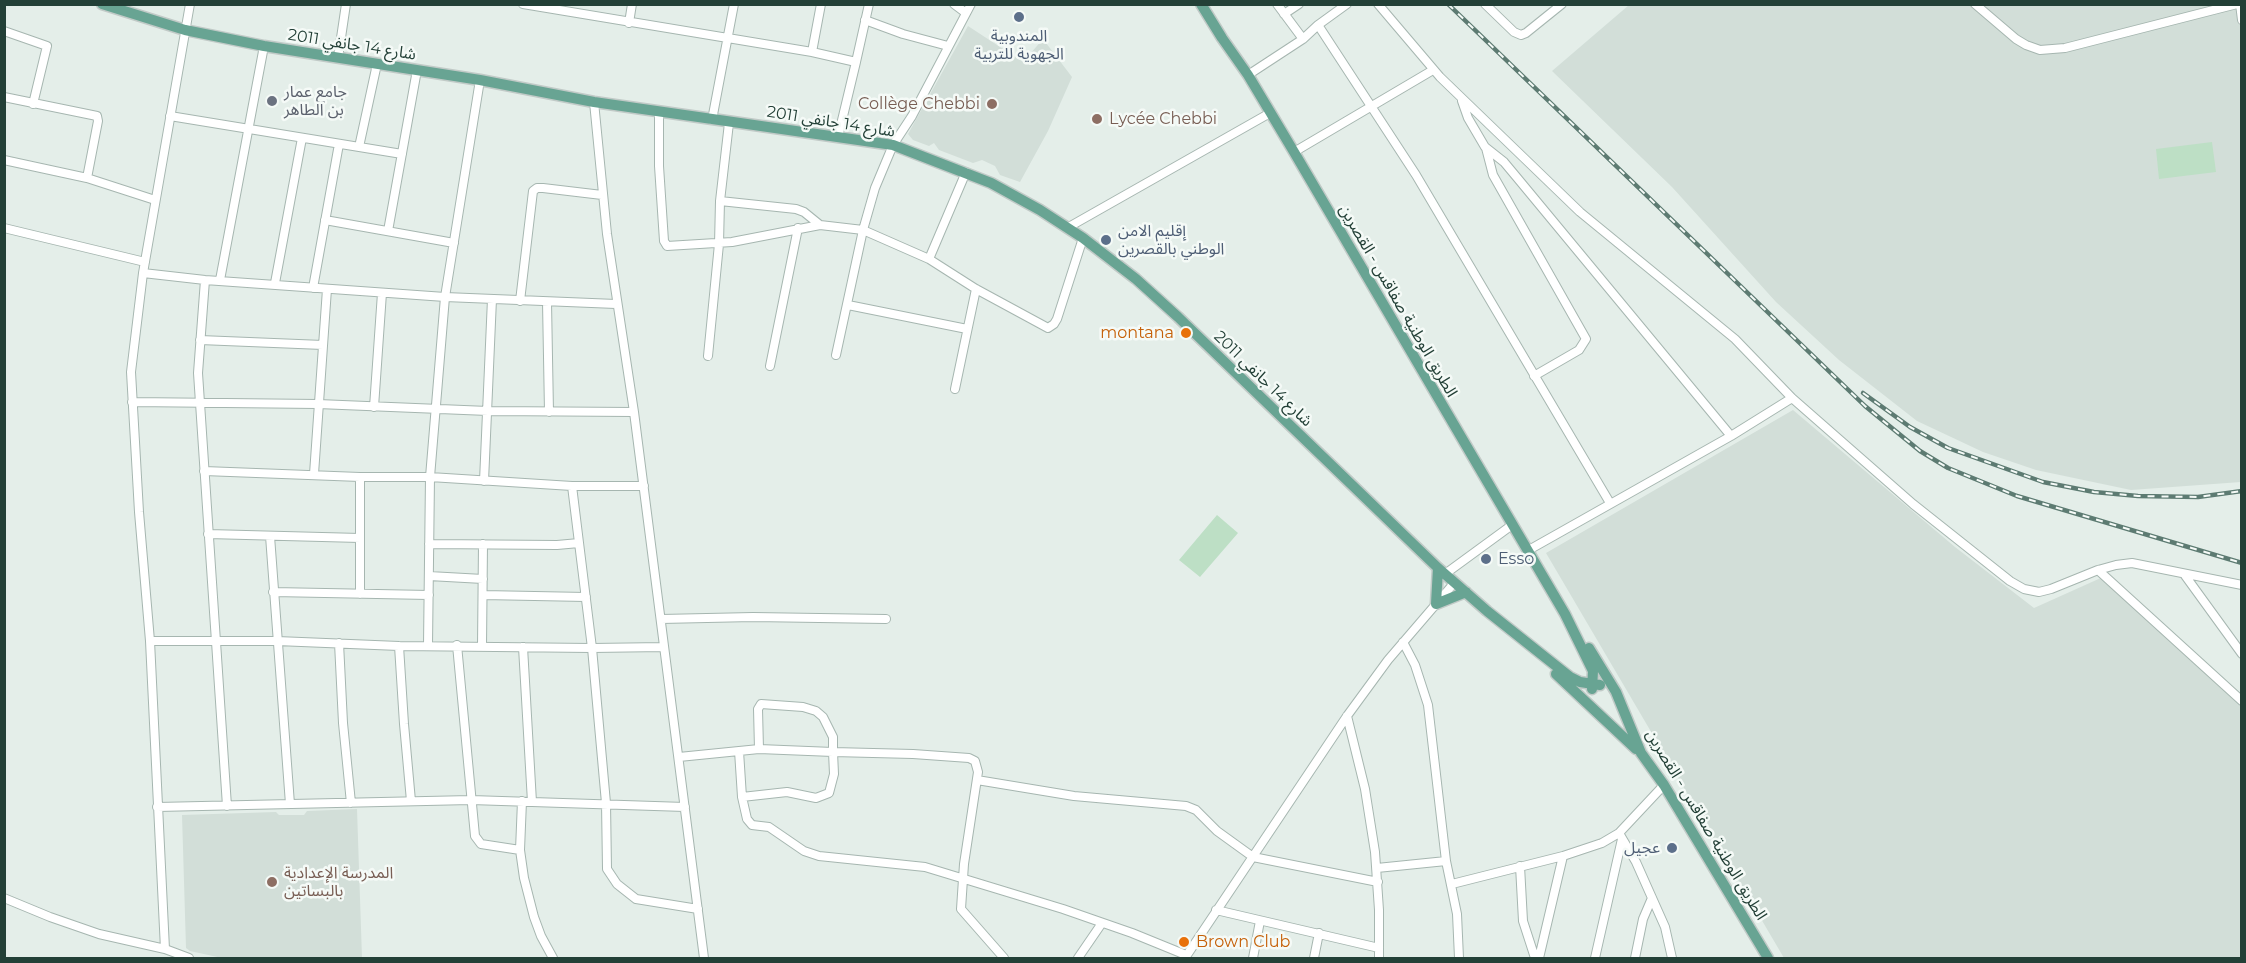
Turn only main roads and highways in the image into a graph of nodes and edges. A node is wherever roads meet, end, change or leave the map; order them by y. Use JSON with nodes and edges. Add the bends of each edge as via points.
{"nodes":[{"id":1,"x":102,"y":4,"type":"edge"},
{"id":2,"x":1201,"y":4,"type":"edge"},
{"id":3,"x":1442,"y":571,"type":"junction"},
{"id":4,"x":1466,"y":592,"type":"junction"},
{"id":5,"x":1565,"y":614,"type":"junction"},
{"id":6,"x":1531,"y":647,"type":"junction"},
{"id":7,"x":1595,"y":687,"type":"junction"},
{"id":8,"x":1616,"y":692,"type":"junction"},
{"id":9,"x":1594,"y":708,"type":"junction"},
{"id":10,"x":1641,"y":753,"type":"junction"},
{"id":11,"x":1768,"y":958,"type":"edge"}],
"edges":[{"from":1,"to":3,"type":"main road","name":"شارع 14 جانفي 2011","via":[[185,30],[264,46],[594,102],[893,145],[966,172],[1083,238],[1136,279]]},
{"from":2,"to":5,"type":"main road","name":"الطريق الوطنية صفاقس - القصرين","via":[[1294,152]]},
{"from":3,"to":4,"type":"main road","name":"شارع 14 جانفي 2011"},
{"from":3,"to":4,"type":"main road","via":[[1436,604]]},
{"from":4,"to":6,"type":"main road","name":"شارع 14 جانفي 2011"},
{"from":5,"to":7,"type":"main road","name":"الطريق الوطنية صفاقس - القصرين","via":[[1593,672]]},
{"from":5,"to":8,"type":"main road","name":"الطريق الوطنية صفاقس - القصرين"},
{"from":6,"to":7,"type":"main road","name":"شارع 14 جانفي 2011","via":[[1570,677]]},
{"from":6,"to":9,"type":"main road","name":"شارع 14 جانفي 2011"},
{"from":7,"to":8,"type":"main road","via":[[1609,686]]},
{"from":7,"to":9,"type":"main road","via":[[1590,700]]},
{"from":8,"to":9,"type":"main road","via":[[1616,704],[1610,711]]},
{"from":8,"to":10,"type":"main road","name":"الطريق الوطنية صفاقس - القصرين"},
{"from":9,"to":10,"type":"main road","name":"شارع 14 جانفي 2011"},
{"from":10,"to":11,"type":"main road","name":"الطريق الوطنية صفاقس - القصرين"}]}
